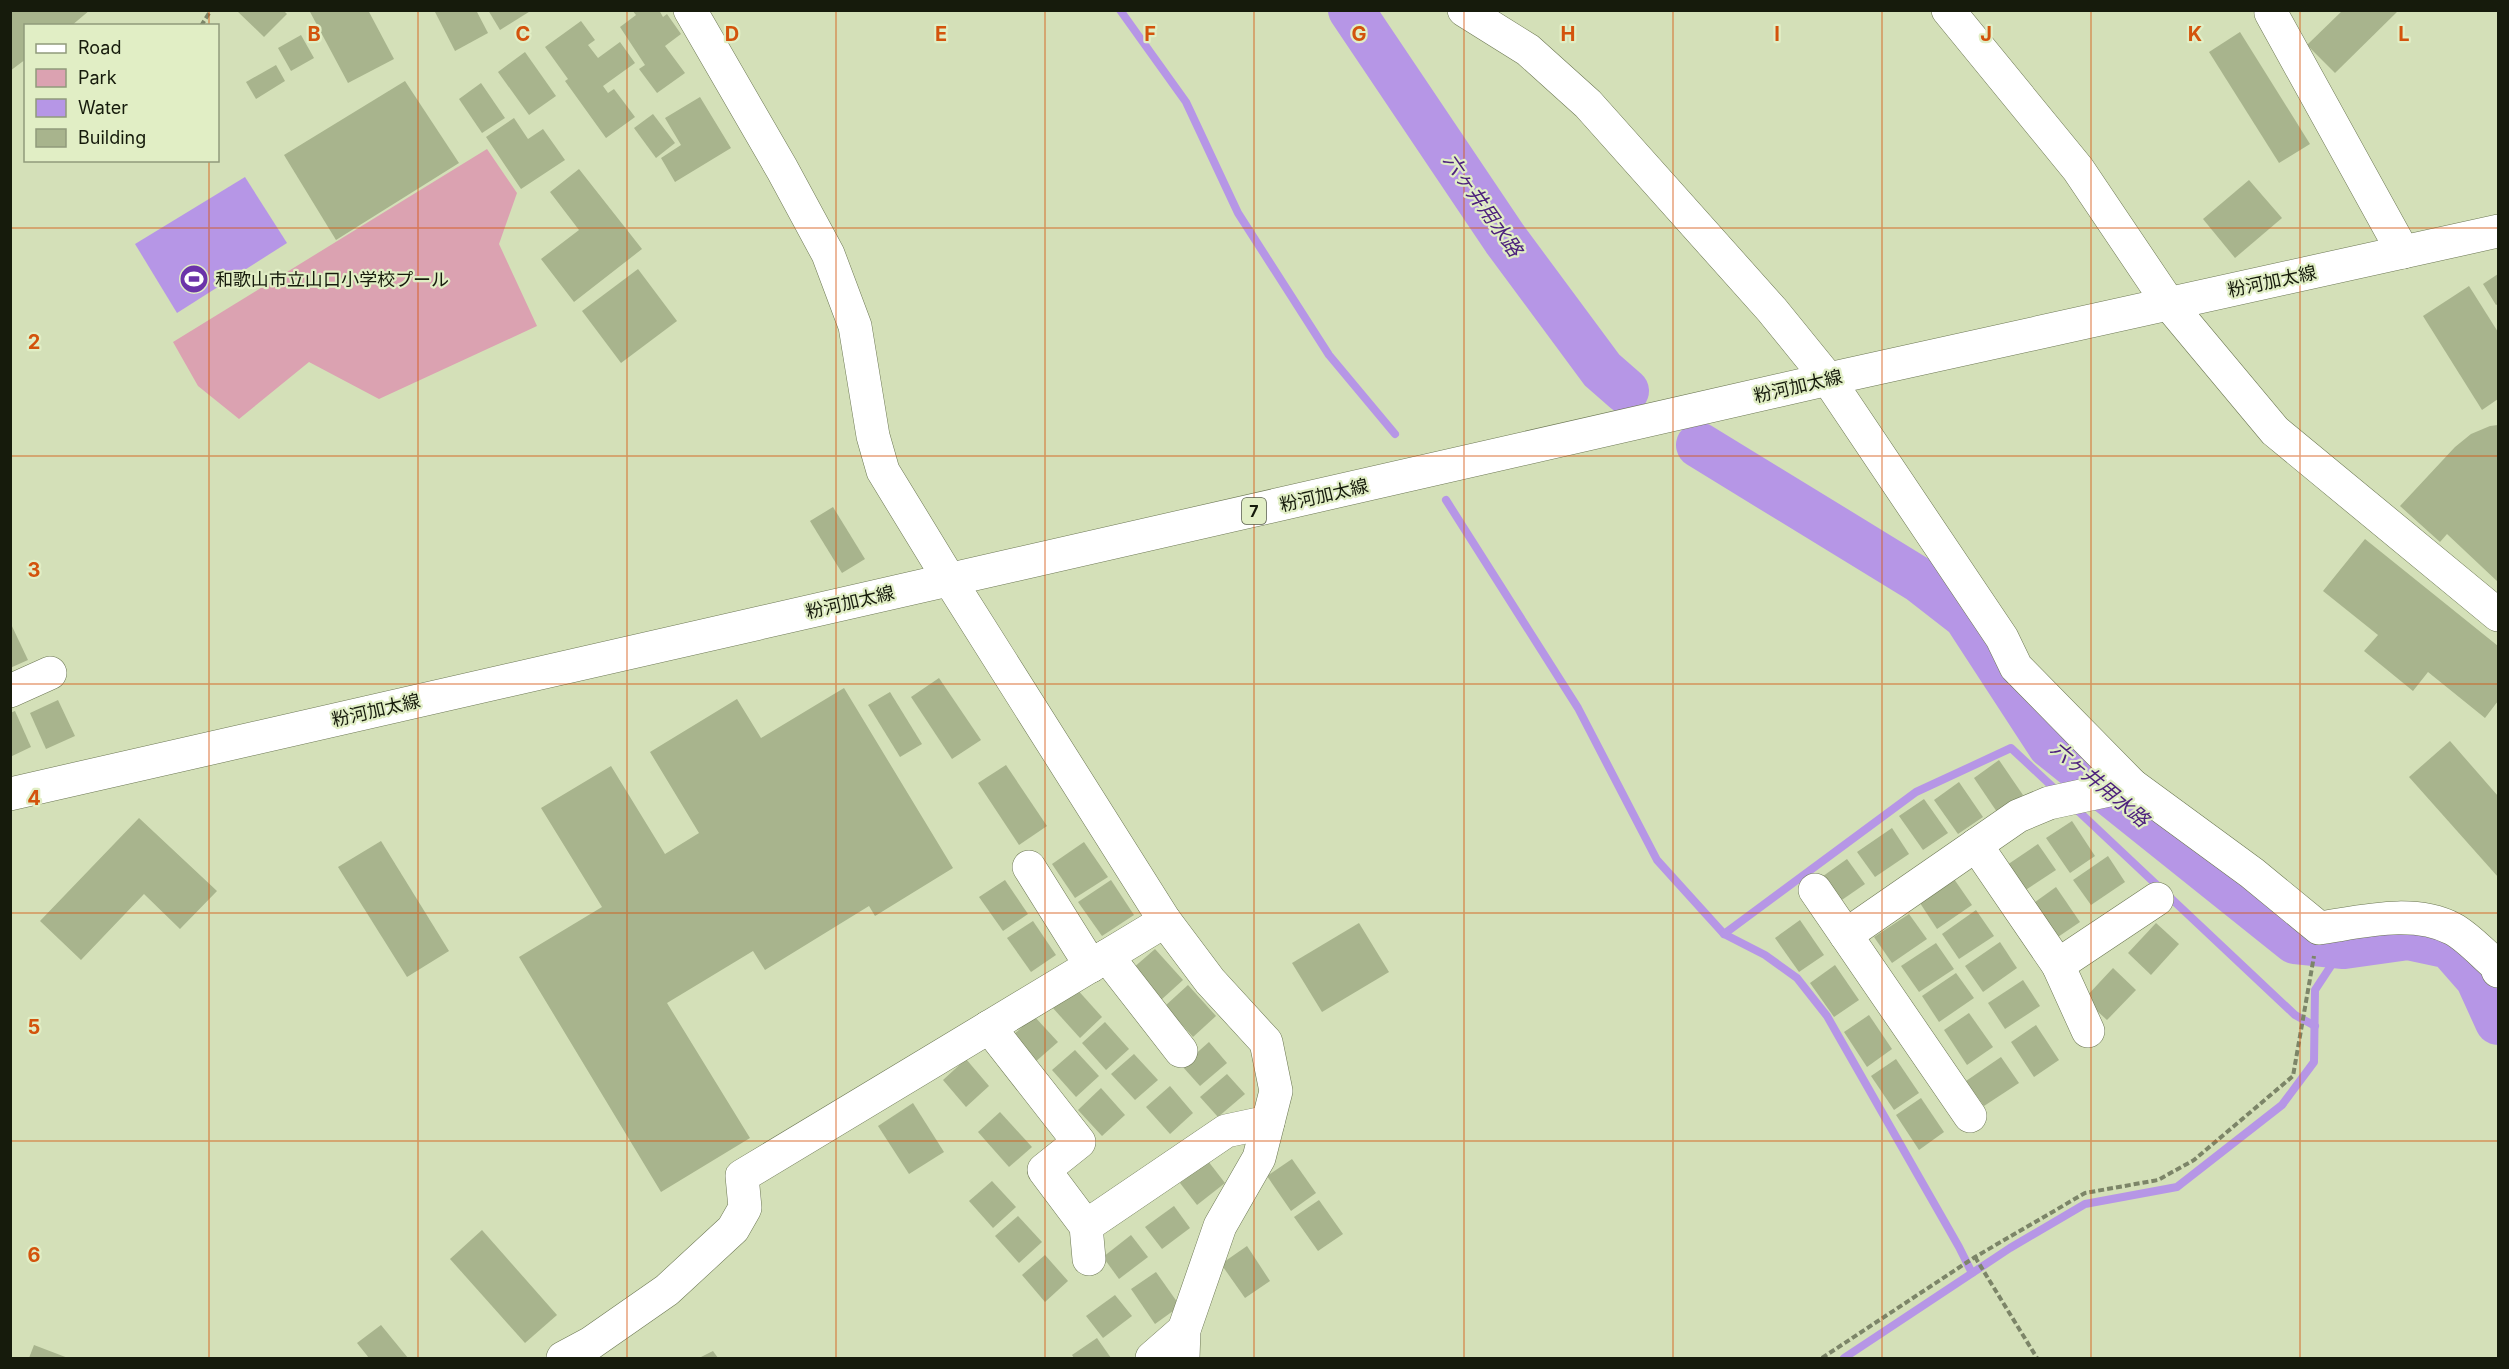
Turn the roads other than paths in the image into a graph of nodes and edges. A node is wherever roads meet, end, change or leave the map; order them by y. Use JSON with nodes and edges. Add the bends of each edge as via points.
{"nodes":[{"id":1,"x":690,"y":10,"type":"edge"},
{"id":2,"x":1464,"y":10,"type":"edge"},
{"id":3,"x":1947,"y":10,"type":"edge"},
{"id":4,"x":2273,"y":10,"type":"edge"},
{"id":5,"x":2499,"y":231,"type":"edge"},
{"id":6,"x":2403,"y":252,"type":"junction"},
{"id":7,"x":2169,"y":304,"type":"junction"},
{"id":8,"x":1828,"y":379,"type":"junction"},
{"id":9,"x":949,"y":579,"type":"junction"},
{"id":10,"x":2499,"y":615,"type":"edge"},
{"id":11,"x":50,"y":673,"type":"dead end"},
{"id":12,"x":10,"y":691,"type":"edge"},
{"id":13,"x":2132,"y":785,"type":"junction"},
{"id":14,"x":10,"y":794,"type":"edge"},
{"id":15,"x":1976,"y":845,"type":"junction"},
{"id":16,"x":1029,"y":867,"type":"dead end"},
{"id":17,"x":1815,"y":890,"type":"dead end"},
{"id":18,"x":2157,"y":899,"type":"dead end"},
{"id":19,"x":1165,"y":921,"type":"junction"},
{"id":20,"x":1846,"y":935,"type":"junction"},
{"id":21,"x":1099,"y":961,"type":"junction"},
{"id":22,"x":2058,"y":965,"type":"junction"},
{"id":23,"x":2498,"y":966,"type":"edge"},
{"id":24,"x":989,"y":1027,"type":"junction"},
{"id":25,"x":2088,"y":1031,"type":"dead end"},
{"id":26,"x":1181,"y":1051,"type":"dead end"},
{"id":27,"x":1970,"y":1116,"type":"dead end"},
{"id":28,"x":1268,"y":1122,"type":"junction"},
{"id":29,"x":1086,"y":1226,"type":"junction"},
{"id":30,"x":1089,"y":1259,"type":"dead end"},
{"id":31,"x":1184,"y":1344,"type":"edge"},
{"id":32,"x":562,"y":1359,"type":"edge"},
{"id":33,"x":1152,"y":1359,"type":"edge"}],
"edges":[{"from":1,"to":9,"type":"street","via":[[828,254],[855,326],[873,436],[883,471]]},
{"from":2,"to":8,"type":"street","via":[[1528,50],[1588,105],[1772,309]]},
{"from":3,"to":7,"type":"street","via":[[2078,169]]},
{"from":4,"to":6,"type":"street","via":[[2271,13]]},
{"from":5,"to":6,"type":"street","name":"粉河加太線","number":"7"},
{"from":6,"to":7,"type":"street","name":"粉河加太線","number":"7"},
{"from":7,"to":8,"type":"street","name":"粉河加太線","number":"7"},
{"from":7,"to":10,"type":"street","via":[[2275,431]]},
{"from":8,"to":9,"type":"street","name":"粉河加太線","number":"7"},
{"from":8,"to":13,"type":"street","via":[[2002,638],[2016,667]]},
{"from":9,"to":14,"type":"street","name":"粉河加太線","number":"7"},
{"from":9,"to":19,"type":"street"},
{"from":11,"to":12,"type":"street"},
{"from":13,"to":15,"type":"street","via":[[2049,803],[2018,816]]},
{"from":13,"to":23,"type":"street","via":[[2319,928],[2424,919],[2454,929]]},
{"from":15,"to":20,"type":"street"},
{"from":15,"to":22,"type":"street"},
{"from":16,"to":21,"type":"street"},
{"from":17,"to":20,"type":"street"},
{"from":18,"to":22,"type":"street"},
{"from":19,"to":21,"type":"street"},
{"from":19,"to":28,"type":"street","via":[[1210,981],[1266,1042],[1276,1091]]},
{"from":20,"to":27,"type":"street"},
{"from":21,"to":24,"type":"street"},
{"from":21,"to":26,"type":"street"},
{"from":22,"to":25,"type":"street"},
{"from":24,"to":29,"type":"street","via":[[1078,1142],[1044,1170]]},
{"from":24,"to":32,"type":"street","via":[[742,1176],[745,1208],[733,1229],[667,1290]]},
{"from":28,"to":29,"type":"street","via":[[1226,1131]]},
{"from":28,"to":31,"type":"street","via":[[1259,1158],[1220,1226]]},
{"from":29,"to":30,"type":"street"},
{"from":31,"to":33,"type":"street"}]}
